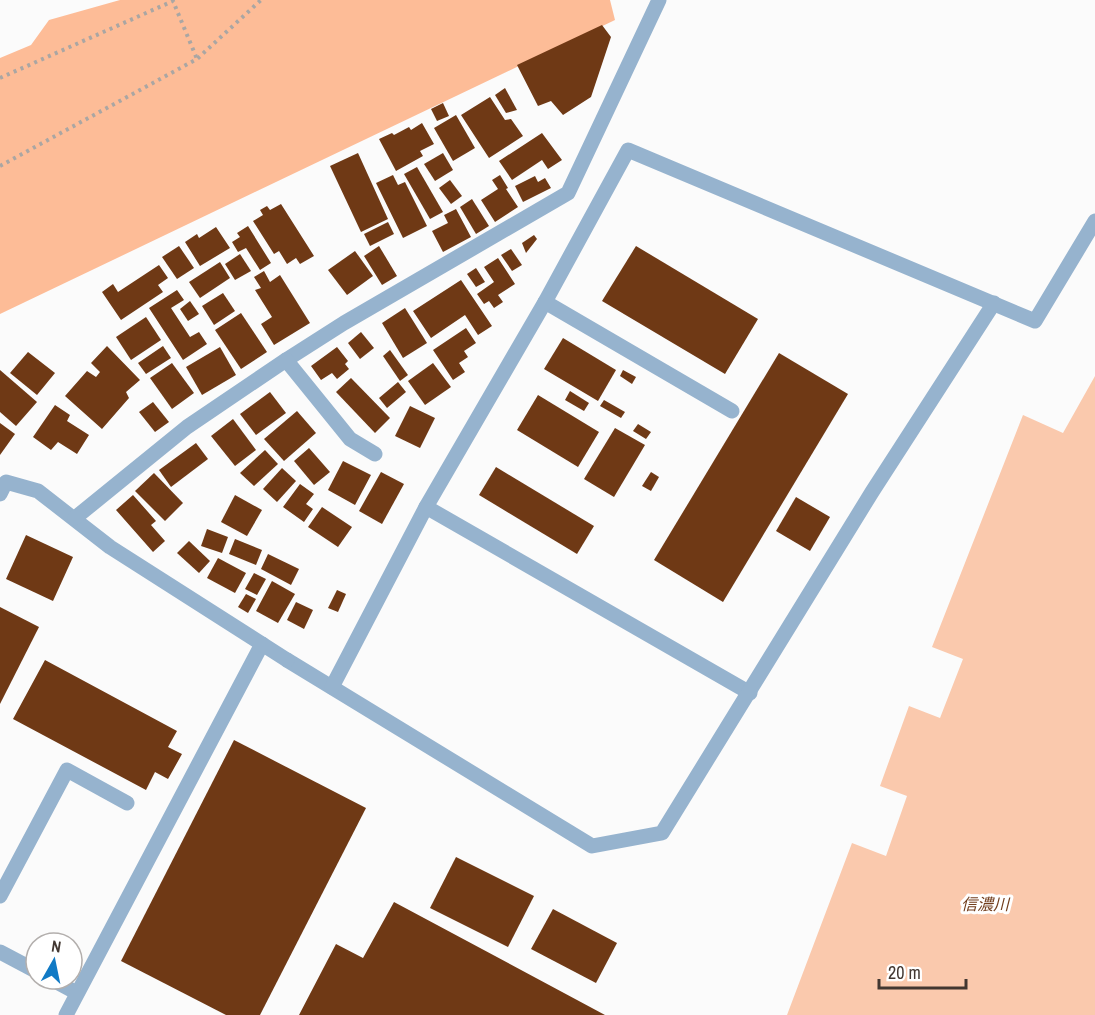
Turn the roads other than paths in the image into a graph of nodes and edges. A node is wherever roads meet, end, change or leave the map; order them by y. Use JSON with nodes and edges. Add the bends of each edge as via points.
{"nodes":[{"id":1,"x":659,"y":0,"type":"edge"},
{"id":2,"x":1095,"y":221,"type":"edge"},
{"id":3,"x":545,"y":302,"type":"junction"},
{"id":4,"x":994,"y":303,"type":"junction"},
{"id":5,"x":286,"y":360,"type":"junction"},
{"id":6,"x":732,"y":411,"type":"dead end"},
{"id":7,"x":375,"y":454,"type":"dead end"},
{"id":8,"x":0,"y":494,"type":"edge"},
{"id":9,"x":426,"y":507,"type":"junction"},
{"id":10,"x":75,"y":518,"type":"junction"},
{"id":11,"x":262,"y":644,"type":"junction"},
{"id":12,"x":332,"y":687,"type":"junction"},
{"id":13,"x":750,"y":693,"type":"junction"},
{"id":14,"x":127,"y":803,"type":"dead end"},
{"id":15,"x":0,"y":896,"type":"edge"},
{"id":16,"x":0,"y":952,"type":"edge"},
{"id":17,"x":24,"y":965,"type":"edge"},
{"id":18,"x":73,"y":991,"type":"edge"},
{"id":19,"x":77,"y":993,"type":"junction"},
{"id":20,"x":66,"y":1015,"type":"edge"}],
"edges":[{"from":1,"to":5,"type":"street","via":[[568,193]]},
{"from":2,"to":4,"type":"street","via":[[1035,321]]},
{"from":3,"to":4,"type":"street","via":[[628,150]]},
{"from":3,"to":6,"type":"street"},
{"from":3,"to":9,"type":"street"},
{"from":4,"to":13,"type":"street","via":[[872,492]]},
{"from":5,"to":7,"type":"street","via":[[350,439]]},
{"from":5,"to":10,"type":"street","via":[[187,427]]},
{"from":8,"to":10,"type":"street","via":[[6,482],[38,491]]},
{"from":9,"to":12,"type":"street"},
{"from":9,"to":13,"type":"street"},
{"from":10,"to":11,"type":"street","via":[[110,547]]},
{"from":11,"to":12,"type":"street"},
{"from":11,"to":19,"type":"street"},
{"from":12,"to":13,"type":"street","via":[[592,846],[662,833]]},
{"from":14,"to":15,"type":"street","via":[[67,770]]},
{"from":16,"to":17,"type":"street"},
{"from":18,"to":19,"type":"street"},
{"from":19,"to":20,"type":"street"}]}
